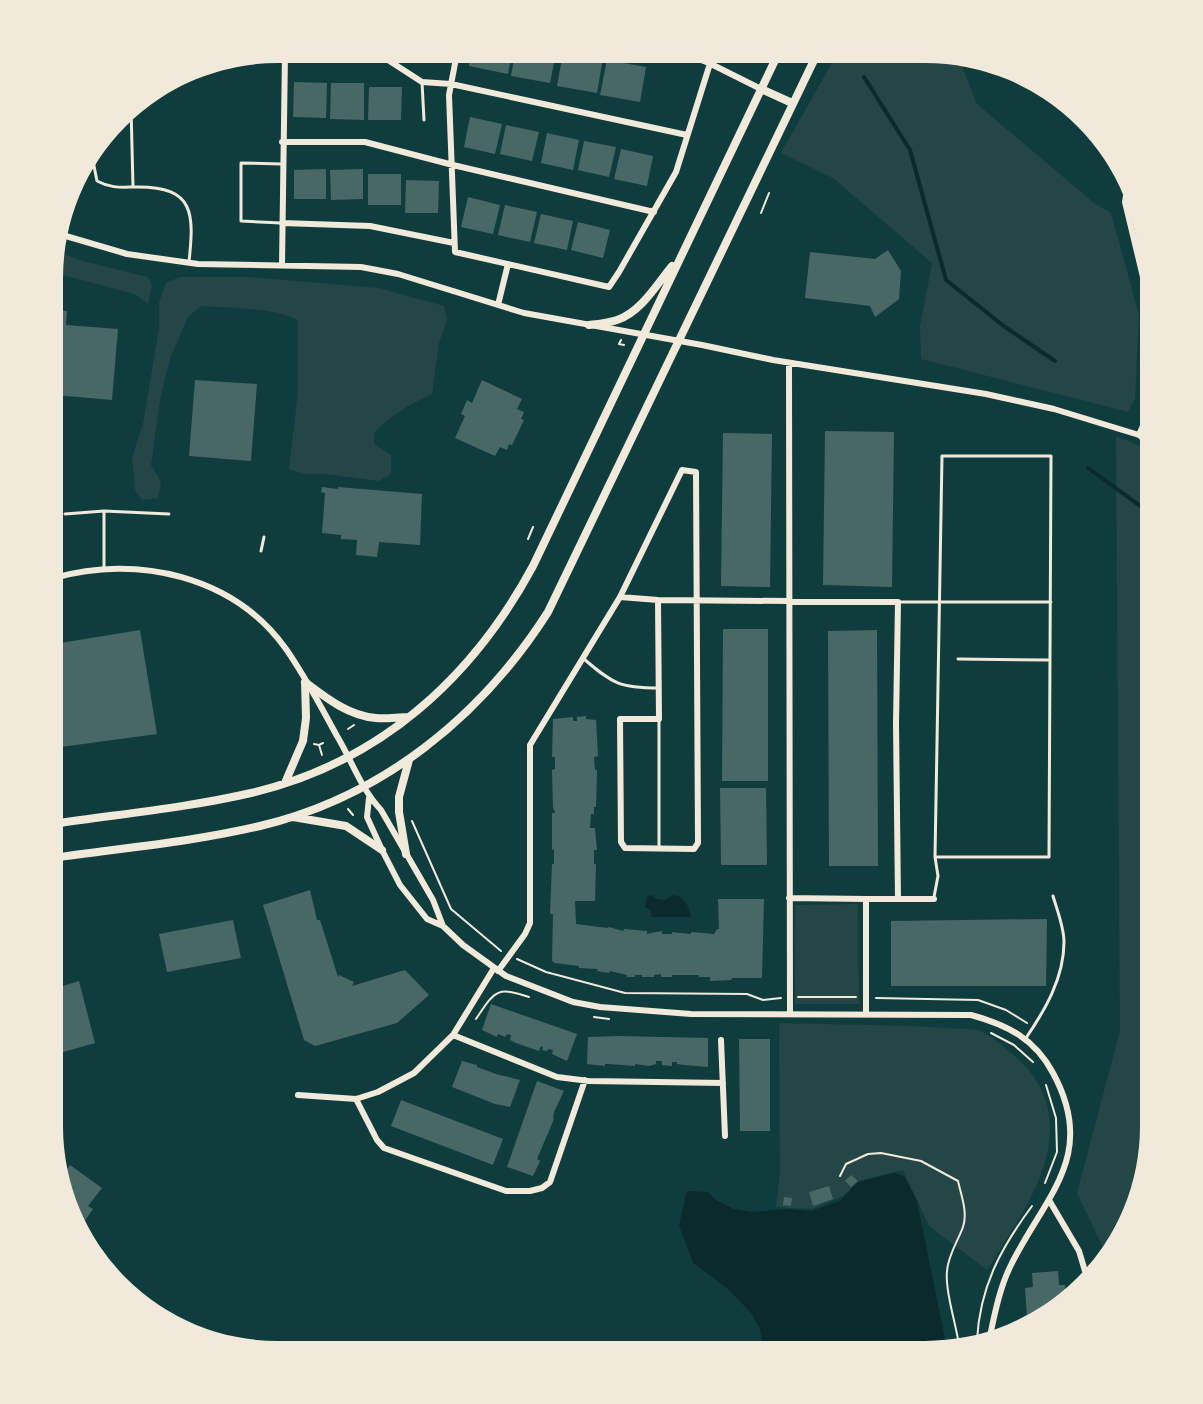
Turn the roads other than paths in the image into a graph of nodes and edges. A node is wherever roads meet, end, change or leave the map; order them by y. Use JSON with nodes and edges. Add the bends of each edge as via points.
{"nodes":[{"id":1,"x":285,"y":63,"type":"edge"},
{"id":2,"x":398,"y":63,"type":"edge"},
{"id":3,"x":455,"y":63,"type":"edge"},
{"id":4,"x":709,"y":63,"type":"joint"},
{"id":5,"x":773,"y":63,"type":"edge"},
{"id":6,"x":812,"y":63,"type":"edge"},
{"id":7,"x":422,"y":82,"type":"junction"},
{"id":8,"x":451,"y":84,"type":"junction"},
{"id":9,"x":761,"y":89,"type":"junction"},
{"id":10,"x":792,"y":104,"type":"junction"},
{"id":11,"x":424,"y":120,"type":"dead end"},
{"id":12,"x":131,"y":121,"type":"edge"},
{"id":13,"x":687,"y":135,"type":"junction"},
{"id":14,"x":282,"y":142,"type":"junction"},
{"id":15,"x":282,"y":164,"type":"junction"},
{"id":16,"x":453,"y":165,"type":"junction"},
{"id":17,"x":94,"y":167,"type":"edge"},
{"id":18,"x":133,"y":188,"type":"junction"},
{"id":19,"x":1125,"y":200,"type":"edge"},
{"id":20,"x":654,"y":212,"type":"junction"},
{"id":21,"x":282,"y":223,"type":"junction"},
{"id":22,"x":67,"y":236,"type":"edge"},
{"id":23,"x":454,"y":243,"type":"junction"},
{"id":24,"x":681,"y":256,"type":"junction"},
{"id":25,"x":189,"y":262,"type":"junction"},
{"id":26,"x":508,"y":264,"type":"junction"},
{"id":27,"x":1140,"y":264,"type":"edge"},
{"id":28,"x":282,"y":265,"type":"junction"},
{"id":29,"x":498,"y":305,"type":"junction"},
{"id":30,"x":589,"y":325,"type":"junction"},
{"id":31,"x":643,"y":335,"type":"junction"},
{"id":32,"x":679,"y":341,"type":"junction"},
{"id":33,"x":789,"y":363,"type":"junction"},
{"id":34,"x":1139,"y":435,"type":"edge"},
{"id":35,"x":104,"y":511,"type":"junction"},
{"id":36,"x":65,"y":514,"type":"dead end"},
{"id":37,"x":169,"y":514,"type":"dead end"},
{"id":38,"x":264,"y":537,"type":"dead end"},
{"id":39,"x":261,"y":551,"type":"dead end"},
{"id":40,"x":104,"y":568,"type":"junction"},
{"id":41,"x":63,"y":576,"type":"edge"},
{"id":42,"x":620,"y":597,"type":"junction"},
{"id":43,"x":658,"y":600,"type":"junction"},
{"id":44,"x":696,"y":601,"type":"junction"},
{"id":45,"x":789,"y":601,"type":"junction"},
{"id":46,"x":898,"y":602,"type":"junction"},
{"id":47,"x":1051,"y":602,"type":"junction"},
{"id":48,"x":939,"y":603,"type":"junction"},
{"id":49,"x":583,"y":657,"type":"junction"},
{"id":50,"x":957,"y":659,"type":"dead end"},
{"id":51,"x":1050,"y":660,"type":"junction"},
{"id":52,"x":305,"y":682,"type":"junction"},
{"id":53,"x":659,"y":688,"type":"junction"},
{"id":54,"x":410,"y":717,"type":"junction"},
{"id":55,"x":659,"y":719,"type":"junction"},
{"id":56,"x":349,"y":756,"type":"junction"},
{"id":57,"x":409,"y":760,"type":"junction"},
{"id":58,"x":285,"y":783,"type":"junction"},
{"id":59,"x":364,"y":787,"type":"junction"},
{"id":60,"x":369,"y":798,"type":"junction"},
{"id":61,"x":292,"y":817,"type":"junction"},
{"id":62,"x":63,"y":823,"type":"edge"},
{"id":63,"x":659,"y":848,"type":"junction"},
{"id":64,"x":382,"y":850,"type":"junction"},
{"id":65,"x":406,"y":854,"type":"junction"},
{"id":66,"x":935,"y":856,"type":"junction"},
{"id":67,"x":63,"y":857,"type":"edge"},
{"id":68,"x":1053,"y":896,"type":"dead end"},
{"id":69,"x":789,"y":898,"type":"junction"},
{"id":70,"x":866,"y":899,"type":"junction"},
{"id":71,"x":898,"y":899,"type":"junction"},
{"id":72,"x":934,"y":899,"type":"joint"},
{"id":73,"x":443,"y":926,"type":"junction"},
{"id":74,"x":496,"y":970,"type":"junction"},
{"id":75,"x":790,"y":1013,"type":"junction"},
{"id":76,"x":866,"y":1014,"type":"junction"},
{"id":77,"x":453,"y":1035,"type":"junction"},
{"id":78,"x":1026,"y":1038,"type":"junction"},
{"id":79,"x":721,"y":1040,"type":"dead end"},
{"id":80,"x":585,"y":1080,"type":"junction"},
{"id":81,"x":723,"y":1083,"type":"junction"},
{"id":82,"x":298,"y":1095,"type":"dead end"},
{"id":83,"x":357,"y":1099,"type":"junction"},
{"id":84,"x":725,"y":1136,"type":"dead end"},
{"id":85,"x":1049,"y":1200,"type":"junction"},
{"id":86,"x":1085,"y":1270,"type":"edge"},
{"id":87,"x":991,"y":1331,"type":"edge"}],
"edges":[{"from":1,"to":14,"type":"street"},
{"from":2,"to":7,"type":"street"},
{"from":3,"to":8,"type":"street"},
{"from":4,"to":9,"type":"street"},
{"from":4,"to":13,"type":"street"},
{"from":5,"to":9,"type":"street"},
{"from":6,"to":10,"type":"street"},
{"from":7,"to":8,"type":"street"},
{"from":7,"to":11,"type":"lane"},
{"from":8,"to":13,"type":"street"},
{"from":8,"to":16,"type":"street"},
{"from":9,"to":10,"type":"street"},
{"from":9,"to":24,"type":"street"},
{"from":10,"to":32,"type":"street"},
{"from":12,"to":18,"type":"lane"},
{"from":13,"to":20,"type":"street","via":[[676,172]]},
{"from":14,"to":15,"type":"street"},
{"from":14,"to":16,"type":"street","via":[[365,142]]},
{"from":15,"to":21,"type":"street"},
{"from":15,"to":21,"type":"lane","via":[[241,163],[241,221]]},
{"from":16,"to":20,"type":"street"},
{"from":16,"to":23,"type":"street"},
{"from":17,"to":18,"type":"lane","via":[[97,181],[108,188]]},
{"from":18,"to":25,"type":"lane","via":[[168,190],[183,198],[190,212]]},
{"from":19,"to":27,"type":"street"},
{"from":20,"to":26,"type":"street","via":[[609,287]]},
{"from":21,"to":23,"type":"street","via":[[370,226]]},
{"from":21,"to":28,"type":"street"},
{"from":22,"to":25,"type":"street","via":[[127,254]]},
{"from":23,"to":26,"type":"street","via":[[455,252]]},
{"from":24,"to":30,"type":"street","via":[[629,315]]},
{"from":24,"to":31,"type":"street"},
{"from":25,"to":28,"type":"street"},
{"from":26,"to":29,"type":"street"},
{"from":28,"to":29,"type":"street","via":[[361,267],[398,274]]},
{"from":29,"to":30,"type":"street"},
{"from":30,"to":31,"type":"street"},
{"from":31,"to":32,"type":"street"},
{"from":31,"to":54,"type":"street","via":[[518,594],[478,651]]},
{"from":32,"to":33,"type":"street"},
{"from":32,"to":57,"type":"street","via":[[559,591],[532,637],[479,702]]},
{"from":33,"to":34,"type":"street","via":[[986,394],[1054,409]]},
{"from":33,"to":45,"type":"street"},
{"from":35,"to":36,"type":"lane"},
{"from":35,"to":37,"type":"lane"},
{"from":35,"to":40,"type":"lane"},
{"from":38,"to":39,"type":"lane"},
{"from":40,"to":41,"type":"street"},
{"from":40,"to":52,"type":"street","via":[[152,570],[227,595],[256,615],[286,649]]},
{"from":42,"to":43,"type":"street"},
{"from":42,"to":44,"type":"street","via":[[682,470],[696,471]]},
{"from":42,"to":49,"type":"street"},
{"from":43,"to":44,"type":"street"},
{"from":43,"to":53,"type":"street"},
{"from":44,"to":45,"type":"street"},
{"from":44,"to":63,"type":"street","via":[[698,843],[694,849]]},
{"from":45,"to":46,"type":"street"},
{"from":45,"to":69,"type":"street"},
{"from":46,"to":48,"type":"lane"},
{"from":46,"to":71,"type":"street"},
{"from":47,"to":48,"type":"lane"},
{"from":47,"to":48,"type":"lane","via":[[1051,456],[1014,455],[942,456]]},
{"from":47,"to":51,"type":"lane"},
{"from":48,"to":66,"type":"lane"},
{"from":49,"to":53,"type":"lane","via":[[621,686]]},
{"from":49,"to":74,"type":"street","via":[[530,745],[530,923]]},
{"from":50,"to":51,"type":"lane"},
{"from":51,"to":66,"type":"lane","via":[[1049,857]]},
{"from":52,"to":54,"type":"street","via":[[331,702],[360,714],[375,718]]},
{"from":52,"to":56,"type":"street"},
{"from":52,"to":58,"type":"street","via":[[303,741]]},
{"from":53,"to":55,"type":"street"},
{"from":54,"to":56,"type":"street"},
{"from":55,"to":63,"type":"lane"},
{"from":55,"to":63,"type":"street","via":[[620,719],[621,842],[625,848]]},
{"from":56,"to":58,"type":"street"},
{"from":56,"to":59,"type":"street"},
{"from":57,"to":59,"type":"street"},
{"from":57,"to":65,"type":"street","via":[[399,797]]},
{"from":58,"to":62,"type":"street","via":[[229,798]]},
{"from":59,"to":60,"type":"street"},
{"from":59,"to":61,"type":"street"},
{"from":60,"to":64,"type":"street","via":[[367,817]]},
{"from":60,"to":65,"type":"street","via":[[381,810]]},
{"from":61,"to":64,"type":"street","via":[[346,826]]},
{"from":61,"to":67,"type":"street","via":[[240,830]]},
{"from":64,"to":73,"type":"street","via":[[416,906],[427,919]]},
{"from":65,"to":73,"type":"street","via":[[434,900]]},
{"from":66,"to":72,"type":"lane","via":[[938,876]]},
{"from":68,"to":78,"type":"lane","via":[[1064,940],[1063,957],[1052,993]]},
{"from":69,"to":70,"type":"street"},
{"from":69,"to":75,"type":"street"},
{"from":70,"to":71,"type":"street"},
{"from":70,"to":76,"type":"street"},
{"from":71,"to":72,"type":"street"},
{"from":73,"to":74,"type":"street"},
{"from":74,"to":75,"type":"street","via":[[573,1002],[600,1007],[691,1014]]},
{"from":74,"to":77,"type":"street"},
{"from":75,"to":76,"type":"street"},
{"from":76,"to":78,"type":"street","via":[[971,1015],[991,1020]]},
{"from":77,"to":80,"type":"street","via":[[556,1077]]},
{"from":77,"to":83,"type":"street","via":[[414,1073]]},
{"from":78,"to":85,"type":"street","via":[[1044,1056],[1064,1093],[1070,1123],[1070,1151],[1060,1183]]},
{"from":79,"to":81,"type":"street"},
{"from":80,"to":81,"type":"street"},
{"from":80,"to":83,"type":"street","via":[[550,1182],[530,1191],[506,1191],[384,1148]]},
{"from":81,"to":84,"type":"street"},
{"from":82,"to":83,"type":"street"},
{"from":85,"to":86,"type":"street","via":[[1080,1251]]},
{"from":85,"to":87,"type":"street","via":[[1010,1266]]}]}
